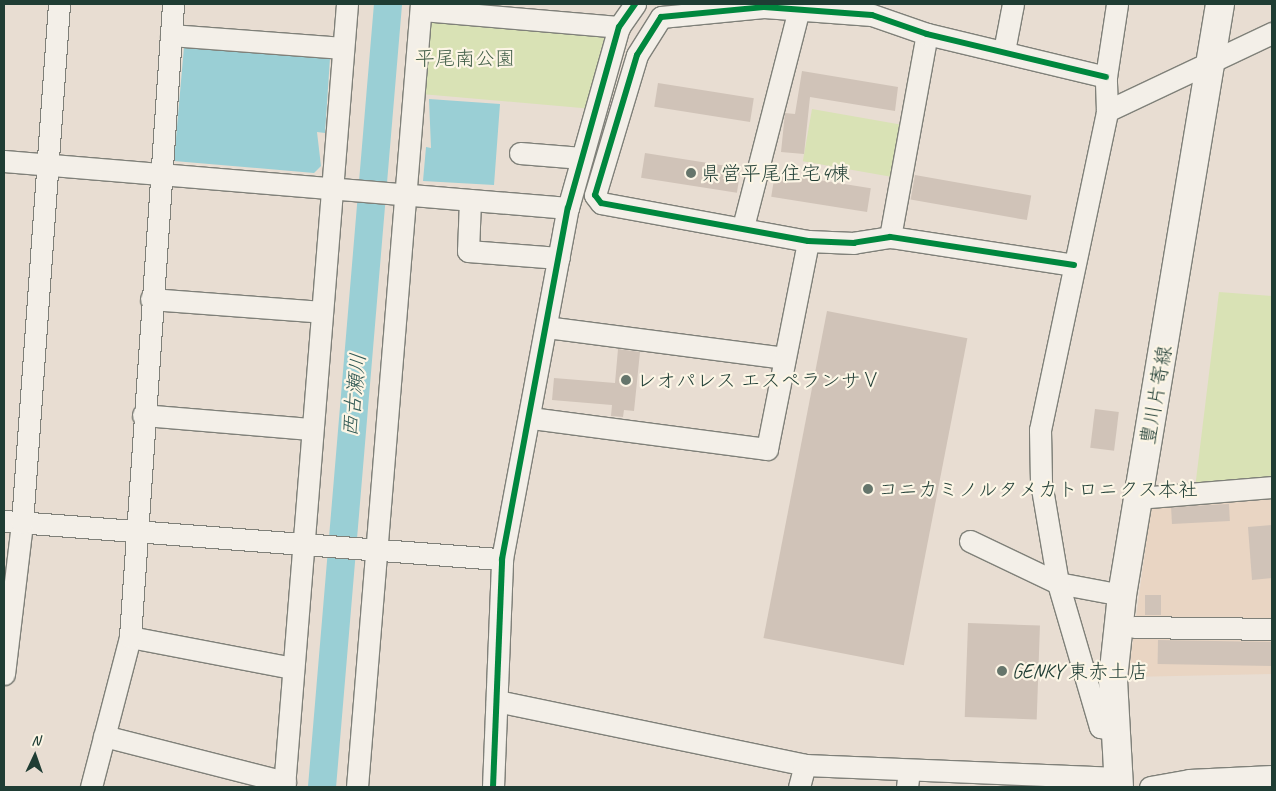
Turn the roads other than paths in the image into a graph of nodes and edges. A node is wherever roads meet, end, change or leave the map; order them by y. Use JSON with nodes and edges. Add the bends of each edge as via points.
{"nodes":[{"id":1,"x":59,"y":4,"type":"edge"},
{"id":2,"x":173,"y":4,"type":"edge"},
{"id":3,"x":347,"y":4,"type":"edge"},
{"id":4,"x":635,"y":4,"type":"edge"},
{"id":5,"x":1013,"y":4,"type":"edge"},
{"id":6,"x":1116,"y":4,"type":"edge"},
{"id":7,"x":1220,"y":4,"type":"edge"},
{"id":8,"x":764,"y":6,"type":"edge"},
{"id":9,"x":421,"y":7,"type":"edge"},
{"id":10,"x":710,"y":8,"type":"edge"},
{"id":11,"x":799,"y":9,"type":"junction"},
{"id":12,"x":620,"y":27,"type":"junction"},
{"id":13,"x":1272,"y":33,"type":"edge"},
{"id":14,"x":927,"y":34,"type":"junction"},
{"id":15,"x":171,"y":35,"type":"junction"},
{"id":16,"x":344,"y":48,"type":"junction"},
{"id":17,"x":1004,"y":51,"type":"junction"},
{"id":18,"x":1212,"y":62,"type":"junction"},
{"id":19,"x":1106,"y":77,"type":"junction"},
{"id":20,"x":1107,"y":111,"type":"junction"},
{"id":21,"x":520,"y":153,"type":"dead end"},
{"id":22,"x":582,"y":158,"type":"junction"},
{"id":23,"x":4,"y":160,"type":"edge"},
{"id":24,"x":48,"y":163,"type":"junction"},
{"id":25,"x":160,"y":172,"type":"junction"},
{"id":26,"x":343,"y":186,"type":"junction"},
{"id":27,"x":401,"y":193,"type":"junction"},
{"id":28,"x":470,"y":200,"type":"junction"},
{"id":29,"x":568,"y":208,"type":"junction"},
{"id":30,"x":743,"y":227,"type":"junction"},
{"id":31,"x":890,"y":237,"type":"junction"},
{"id":32,"x":808,"y":241,"type":"junction"},
{"id":33,"x":559,"y":258,"type":"junction"},
{"id":34,"x":1074,"y":265,"type":"junction"},
{"id":35,"x":152,"y":299,"type":"junction"},
{"id":36,"x":322,"y":312,"type":"junction"},
{"id":37,"x":546,"y":327,"type":"junction"},
{"id":38,"x":784,"y":358,"type":"junction"},
{"id":39,"x":143,"y":415,"type":"junction"},
{"id":40,"x":531,"y":418,"type":"junction"},
{"id":41,"x":311,"y":428,"type":"junction"},
{"id":42,"x":1272,"y":488,"type":"edge"},
{"id":43,"x":1138,"y":498,"type":"junction"},
{"id":44,"x":13,"y":522,"type":"edge"},
{"id":45,"x":136,"y":531,"type":"junction"},
{"id":46,"x":970,"y":541,"type":"dead end"},
{"id":47,"x":308,"y":546,"type":"junction"},
{"id":48,"x":370,"y":550,"type":"junction"},
{"id":49,"x":502,"y":559,"type":"junction"},
{"id":50,"x":1058,"y":583,"type":"junction"},
{"id":51,"x":1122,"y":595,"type":"junction"},
{"id":52,"x":1134,"y":627,"type":"dead end"},
{"id":53,"x":1272,"y":629,"type":"edge"},
{"id":54,"x":130,"y":637,"type":"junction"},
{"id":55,"x":293,"y":668,"type":"junction"},
{"id":56,"x":4,"y":674,"type":"edge"},
{"id":57,"x":497,"y":701,"type":"junction"},
{"id":58,"x":1114,"y":730,"type":"junction"},
{"id":59,"x":104,"y":736,"type":"junction"},
{"id":60,"x":805,"y":765,"type":"junction"},
{"id":61,"x":1272,"y":776,"type":"edge"},
{"id":62,"x":908,"y":778,"type":"edge"},
{"id":63,"x":1251,"y":782,"type":"edge"},
{"id":64,"x":1118,"y":783,"type":"edge"},
{"id":65,"x":284,"y":784,"type":"edge"},
{"id":66,"x":91,"y":787,"type":"edge"},
{"id":67,"x":357,"y":787,"type":"edge"},
{"id":68,"x":494,"y":787,"type":"edge"},
{"id":69,"x":799,"y":787,"type":"edge"},
{"id":70,"x":1150,"y":787,"type":"edge"}],
"edges":[{"from":1,"to":24,"type":"street"},
{"from":2,"to":15,"type":"street"},
{"from":3,"to":16,"type":"street"},
{"from":4,"to":12,"type":"street"},
{"from":5,"to":17,"type":"street"},
{"from":6,"to":19,"type":"street"},
{"from":7,"to":18,"type":"main road","name":"豊川片寄線"},
{"from":8,"to":10,"type":"street"},
{"from":8,"to":11,"type":"street"},
{"from":9,"to":12,"type":"street"},
{"from":9,"to":27,"type":"street"},
{"from":10,"to":30,"type":"street","via":[[661,17],[650,30],[637,55],[595,195],[601,203]]},
{"from":11,"to":14,"type":"street","via":[[872,15]]},
{"from":11,"to":30,"type":"street"},
{"from":12,"to":22,"type":"street"},
{"from":13,"to":18,"type":"street"},
{"from":14,"to":17,"type":"street"},
{"from":14,"to":31,"type":"street"},
{"from":15,"to":16,"type":"street"},
{"from":15,"to":25,"type":"street"},
{"from":16,"to":26,"type":"street"},
{"from":17,"to":19,"type":"street"},
{"from":18,"to":20,"type":"street"},
{"from":18,"to":43,"type":"main road","name":"豊川片寄線"},
{"from":19,"to":20,"type":"street"},
{"from":20,"to":34,"type":"street"},
{"from":21,"to":22,"type":"street"},
{"from":22,"to":29,"type":"street"},
{"from":23,"to":24,"type":"street"},
{"from":24,"to":25,"type":"street"},
{"from":24,"to":44,"type":"street"},
{"from":25,"to":26,"type":"street"},
{"from":25,"to":35,"type":"street"},
{"from":26,"to":27,"type":"street"},
{"from":26,"to":36,"type":"street"},
{"from":27,"to":28,"type":"street"},
{"from":27,"to":48,"type":"street"},
{"from":28,"to":29,"type":"street"},
{"from":28,"to":33,"type":"street","via":[[468,250]]},
{"from":29,"to":33,"type":"street"},
{"from":30,"to":32,"type":"street"},
{"from":31,"to":32,"type":"street","via":[[854,243]]},
{"from":31,"to":34,"type":"street"},
{"from":32,"to":38,"type":"street"},
{"from":33,"to":37,"type":"street"},
{"from":34,"to":50,"type":"street","via":[[1040,430],[1041,482]]},
{"from":35,"to":36,"type":"street"},
{"from":35,"to":39,"type":"street"},
{"from":36,"to":41,"type":"street"},
{"from":37,"to":38,"type":"street"},
{"from":37,"to":40,"type":"street"},
{"from":38,"to":40,"type":"street","via":[[767,449]]},
{"from":39,"to":41,"type":"street"},
{"from":39,"to":45,"type":"street"},
{"from":40,"to":49,"type":"street"},
{"from":41,"to":47,"type":"street"},
{"from":42,"to":43,"type":"street"},
{"from":43,"to":51,"type":"main road","name":"豊川片寄線"},
{"from":44,"to":45,"type":"street"},
{"from":44,"to":56,"type":"street"},
{"from":45,"to":47,"type":"street"},
{"from":45,"to":54,"type":"street"},
{"from":46,"to":50,"type":"street"},
{"from":47,"to":48,"type":"street"},
{"from":47,"to":55,"type":"street"},
{"from":48,"to":49,"type":"street"},
{"from":48,"to":67,"type":"street"},
{"from":49,"to":57,"type":"street"},
{"from":50,"to":51,"type":"street"},
{"from":50,"to":58,"type":"street","via":[[1100,727]]},
{"from":51,"to":58,"type":"main road","name":"豊川片寄線"},
{"from":52,"to":53,"type":"street"},
{"from":54,"to":55,"type":"street"},
{"from":54,"to":59,"type":"street"},
{"from":55,"to":65,"type":"street"},
{"from":57,"to":60,"type":"street"},
{"from":57,"to":68,"type":"street"},
{"from":58,"to":64,"type":"main road","name":"豊川片寄線"},
{"from":59,"to":65,"type":"street"},
{"from":59,"to":66,"type":"street"},
{"from":60,"to":62,"type":"street"},
{"from":60,"to":69,"type":"street"},
{"from":61,"to":63,"type":"street"},
{"from":62,"to":64,"type":"street"},
{"from":63,"to":70,"type":"street"}]}
